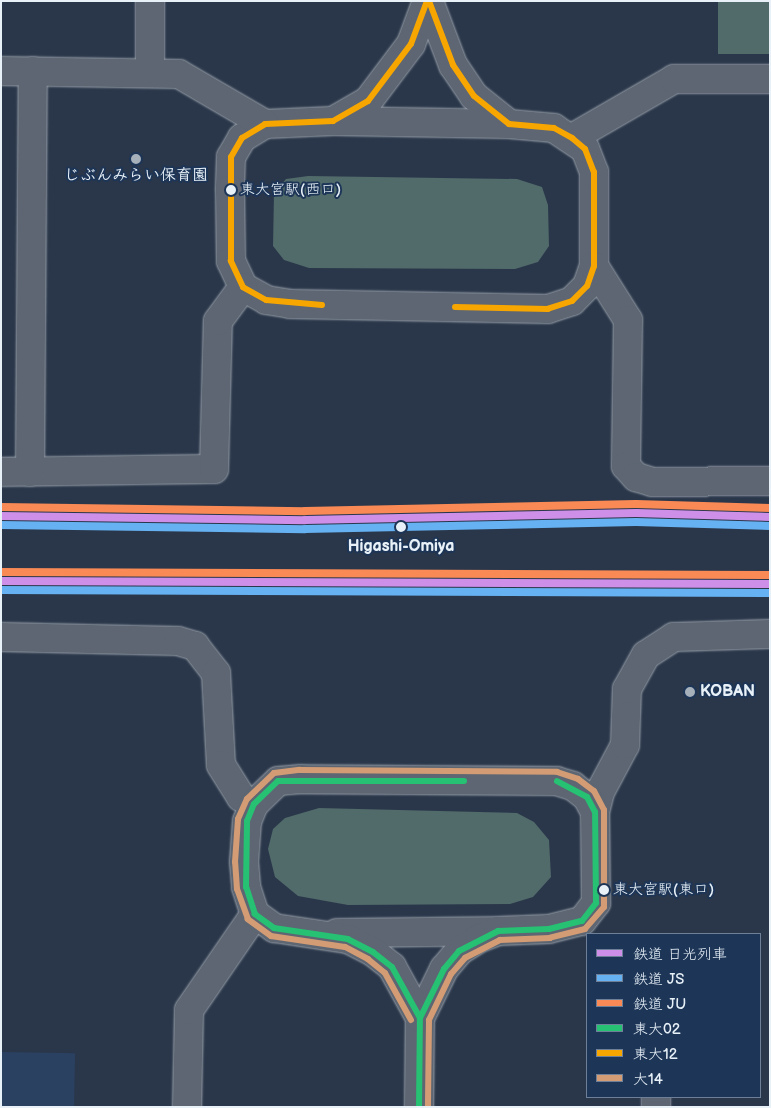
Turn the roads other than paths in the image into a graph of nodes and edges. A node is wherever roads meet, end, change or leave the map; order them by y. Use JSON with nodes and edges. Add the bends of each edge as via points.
{"nodes":[{"id":1,"x":150,"y":1,"type":"edge"},
{"id":2,"x":428,"y":1,"type":"edge"},
{"id":3,"x":1,"y":71,"type":"edge"},
{"id":4,"x":34,"y":71,"type":"junction"},
{"id":5,"x":150,"y":73,"type":"junction"},
{"id":6,"x":770,"y":79,"type":"edge"},
{"id":7,"x":333,"y":121,"type":"junction"},
{"id":8,"x":265,"y":124,"type":"junction"},
{"id":9,"x":509,"y":124,"type":"junction"},
{"id":10,"x":572,"y":138,"type":"junction"},
{"id":11,"x":594,"y":266,"type":"junction"},
{"id":12,"x":243,"y":287,"type":"junction"},
{"id":13,"x":1,"y":472,"type":"edge"},
{"id":14,"x":30,"y":472,"type":"junction"},
{"id":15,"x":770,"y":481,"type":"edge"},
{"id":16,"x":770,"y":634,"type":"edge"},
{"id":17,"x":1,"y":637,"type":"edge"},
{"id":18,"x":254,"y":804,"type":"junction"},
{"id":19,"x":595,"y":812,"type":"junction"},
{"id":20,"x":255,"y":914,"type":"junction"},
{"id":21,"x":587,"y":928,"type":"edge"},
{"id":22,"x":498,"y":931,"type":"junction"},
{"id":23,"x":321,"y":934,"type":"junction"},
{"id":24,"x":420,"y":1018,"type":"junction"},
{"id":25,"x":187,"y":1107,"type":"edge"},
{"id":26,"x":420,"y":1107,"type":"edge"}],
"edges":[{"from":1,"to":5,"type":"street"},
{"from":2,"to":7,"type":"street","via":[[411,44],[390,76],[368,101]]},
{"from":2,"to":9,"type":"street","via":[[453,65],[474,96]]},
{"from":3,"to":4,"type":"street"},
{"from":4,"to":5,"type":"street"},
{"from":4,"to":14,"type":"street"},
{"from":5,"to":8,"type":"street","via":[[179,74]]},
{"from":6,"to":10,"type":"street","via":[[674,79]]},
{"from":7,"to":8,"type":"street"},
{"from":7,"to":9,"type":"street"},
{"from":8,"to":12,"type":"street","via":[[242,138],[231,157],[231,262]]},
{"from":9,"to":10,"type":"street","via":[[554,128]]},
{"from":10,"to":11,"type":"street","via":[[585,149],[594,172]]},
{"from":11,"to":12,"type":"street","via":[[586,286],[572,301],[548,309],[290,304],[266,300]]},
{"from":11,"to":15,"type":"street","via":[[628,320],[626,466],[636,477],[652,482]]},
{"from":12,"to":14,"type":"street","via":[[218,321],[214,469]]},
{"from":13,"to":14,"type":"street"},
{"from":16,"to":19,"type":"street","via":[[674,638],[646,655],[626,689],[623,751],[600,792]]},
{"from":17,"to":18,"type":"street","via":[[178,640],[195,646],[216,672],[222,765],[241,797]]},
{"from":18,"to":19,"type":"street","via":[[278,781],[301,779],[557,781],[587,797]]},
{"from":18,"to":20,"type":"street","via":[[247,821],[244,862],[246,887]]},
{"from":19,"to":21,"type":"street","via":[[597,896]]},
{"from":20,"to":23,"type":"street","via":[[274,928]]},
{"from":20,"to":25,"type":"street","via":[[189,1010]]},
{"from":21,"to":22,"type":"street"},
{"from":22,"to":23,"type":"street"},
{"from":22,"to":24,"type":"street","via":[[459,951],[444,970]]},
{"from":23,"to":24,"type":"street","via":[[348,939],[392,967]]},
{"from":24,"to":26,"type":"street"}]}
